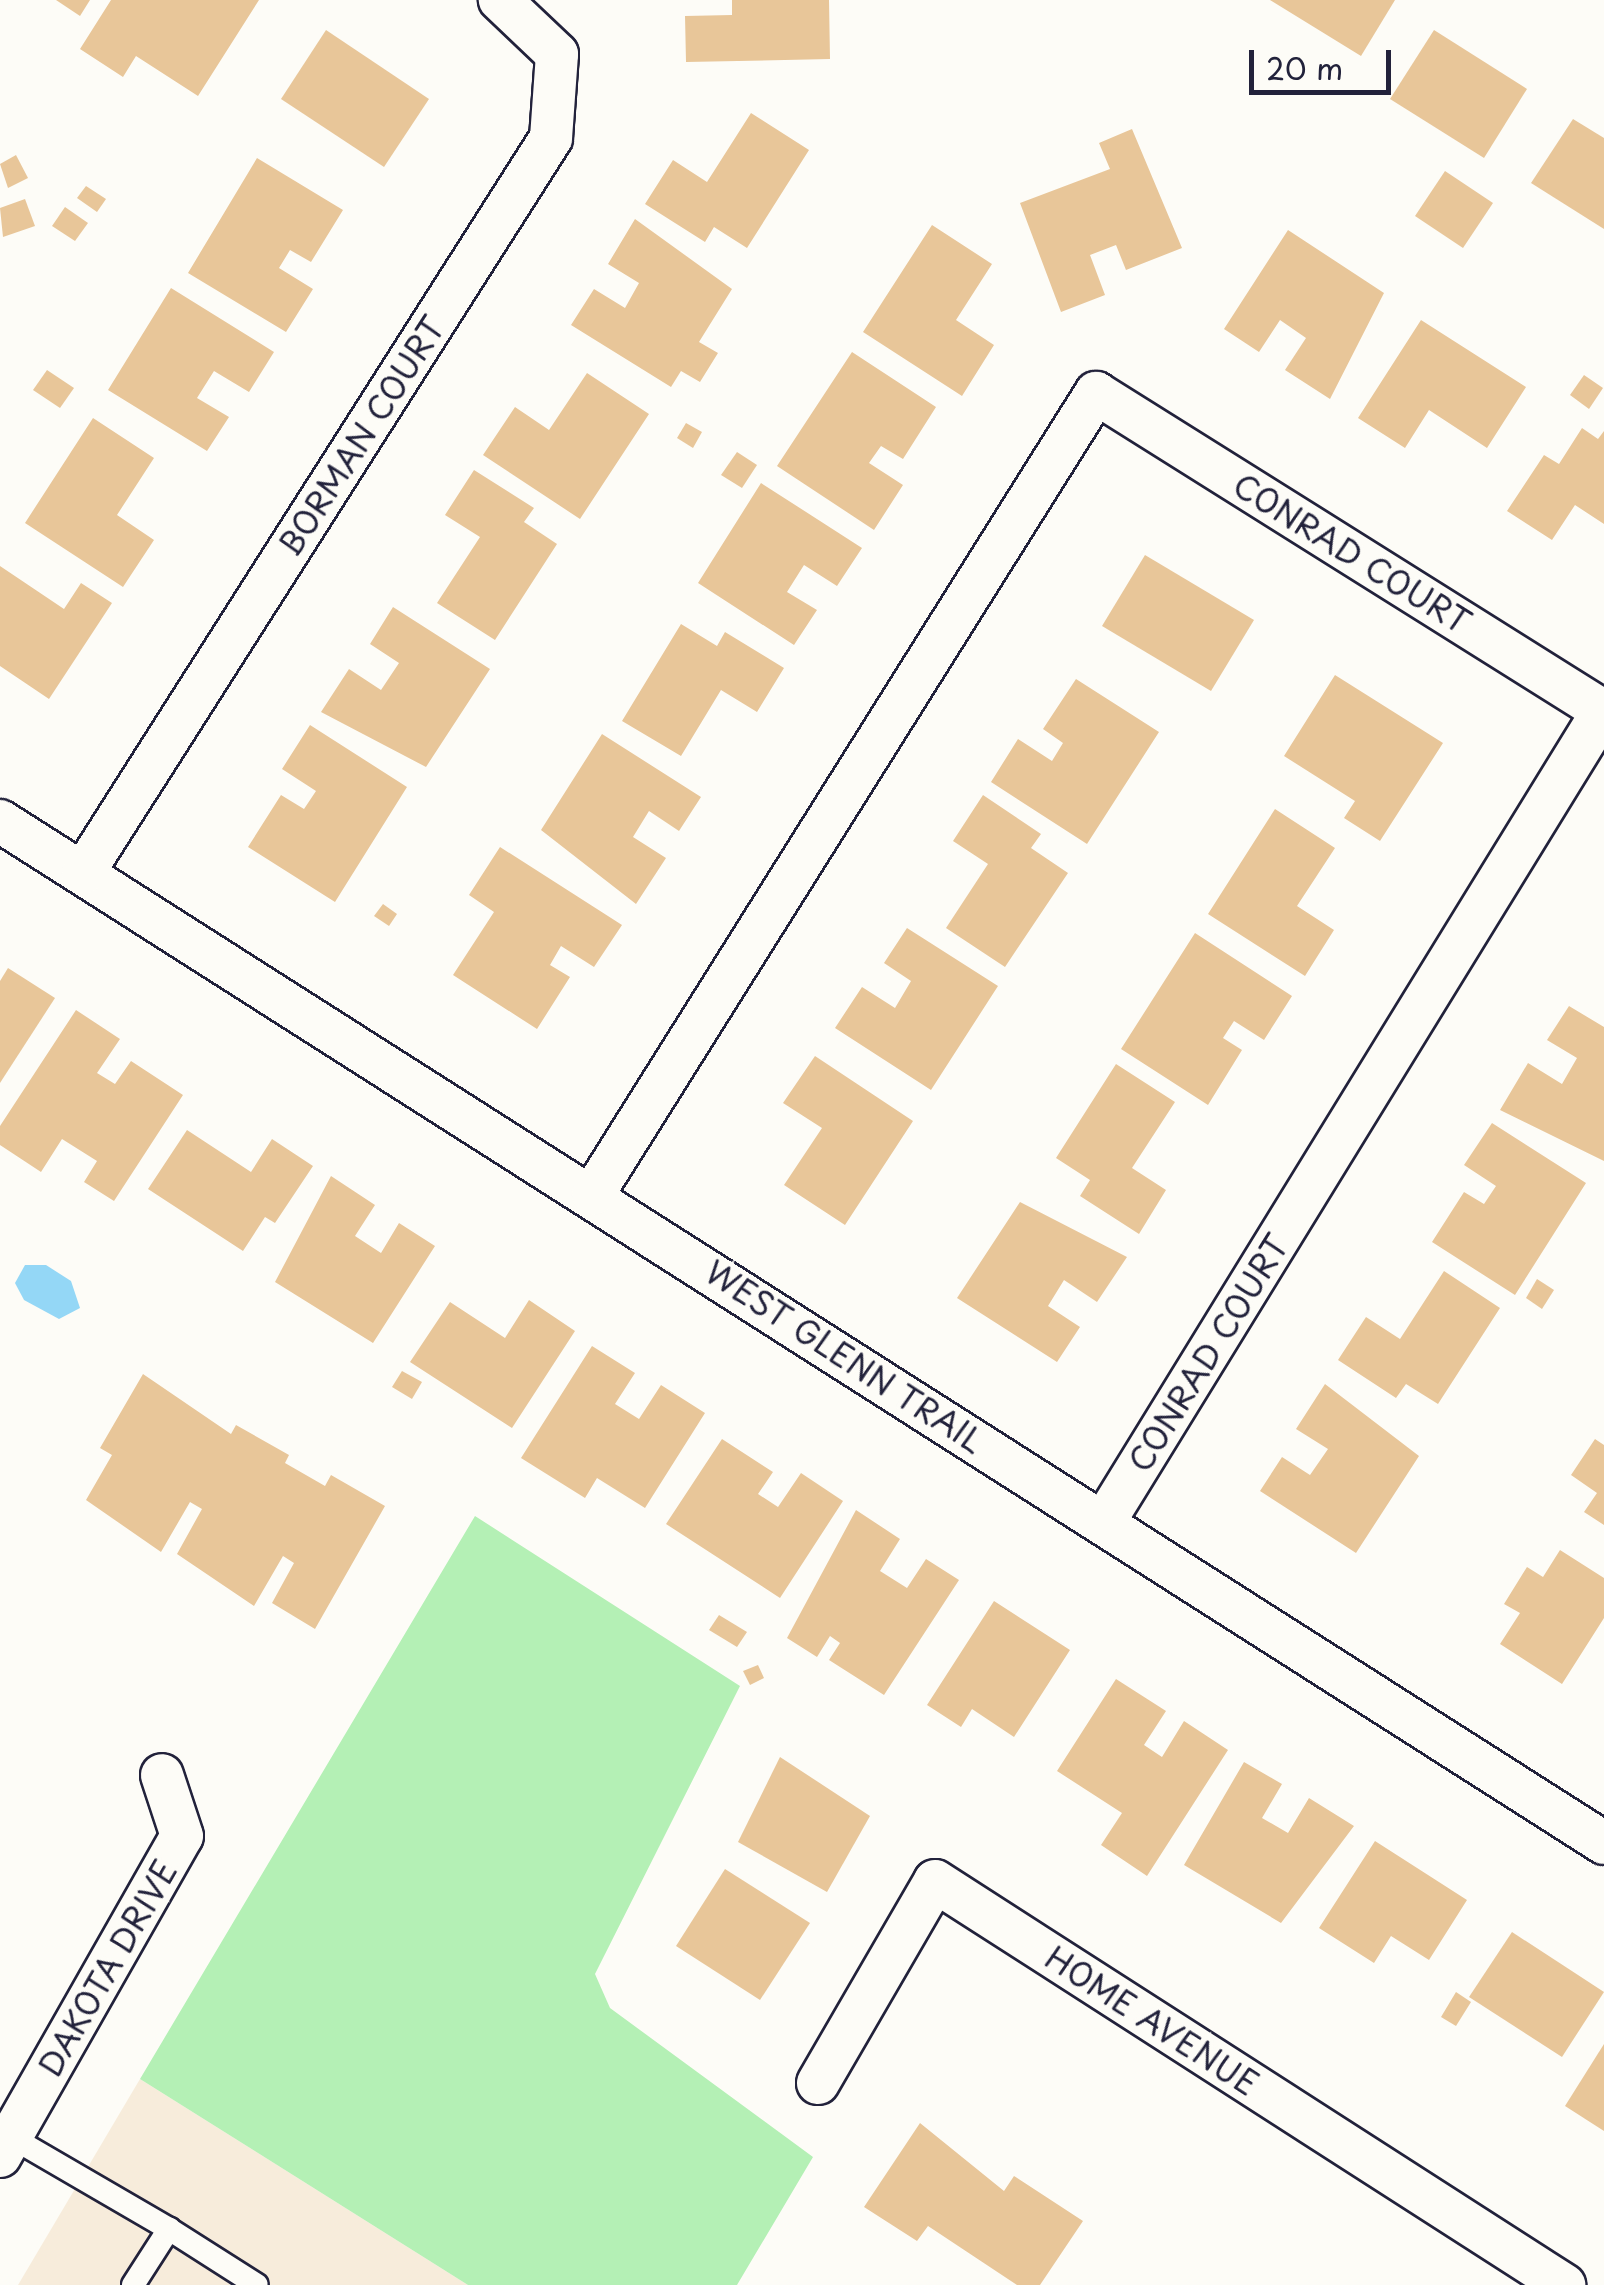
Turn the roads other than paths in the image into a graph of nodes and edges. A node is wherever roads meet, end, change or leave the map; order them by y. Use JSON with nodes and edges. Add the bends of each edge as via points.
{"nodes":[{"id":1,"x":500,"y":0,"type":"edge"},
{"id":2,"x":0,"y":821,"type":"edge"},
{"id":3,"x":83,"y":872,"type":"junction"},
{"id":4,"x":593,"y":1194,"type":"junction"},
{"id":5,"x":1104,"y":1522,"type":"junction"},
{"id":6,"x":162,"y":1776,"type":"dead end"},
{"id":7,"x":1604,"y":1843,"type":"edge"},
{"id":8,"x":818,"y":2083,"type":"dead end"},
{"id":9,"x":5,"y":2146,"type":"edge"},
{"id":10,"x":169,"y":2229,"type":"junction"},
{"id":11,"x":133,"y":2285,"type":"edge"},
{"id":12,"x":257,"y":2285,"type":"edge"},
{"id":13,"x":1564,"y":2285,"type":"edge"}],
"edges":[{"from":1,"to":3,"type":"street","name":"BORMAN COURT","via":[[557,54],[551,138]]},
{"from":2,"to":3,"type":"street","name":"WEST GLENN TRAIL"},
{"from":3,"to":4,"type":"street","name":"WEST GLENN TRAIL"},
{"from":4,"to":5,"type":"street","name":"WEST GLENN TRAIL"},
{"from":4,"to":5,"type":"street","name":"CONRAD COURT","via":[[1096,393],[1603,711]]},
{"from":5,"to":7,"type":"street","name":"WEST GLENN TRAIL"},
{"from":6,"to":9,"type":"street","name":"DAKOTA DRIVE","via":[[182,1836]]},
{"from":8,"to":13,"type":"street","name":"HOME AVENUE","via":[[936,1881]]},
{"from":9,"to":10,"type":"lane"},
{"from":10,"to":11,"type":"lane"},
{"from":10,"to":12,"type":"lane"}]}
